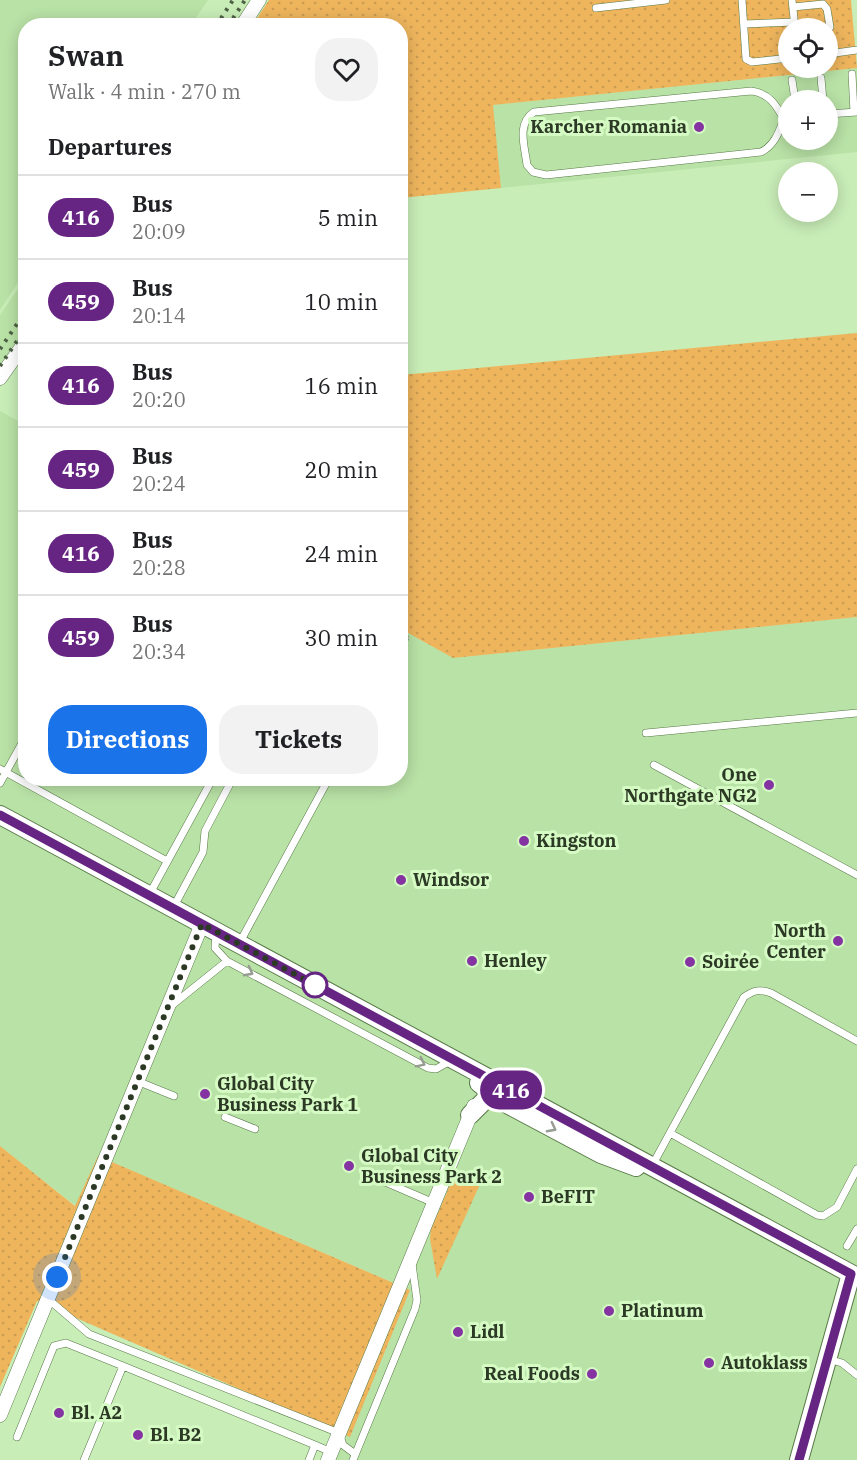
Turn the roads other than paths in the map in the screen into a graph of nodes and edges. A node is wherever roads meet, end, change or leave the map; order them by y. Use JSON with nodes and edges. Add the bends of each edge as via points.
{"nodes":[{"id":1,"x":259,"y":0,"type":"edge"},
{"id":2,"x":666,"y":0,"type":"edge"},
{"id":3,"x":742,"y":0,"type":"edge"},
{"id":4,"x":793,"y":3,"type":"edge"},
{"id":5,"x":596,"y":8,"type":"dead end"},
{"id":6,"x":247,"y":18,"type":"edge"},
{"id":7,"x":794,"y":18,"type":"edge"},
{"id":8,"x":828,"y":18,"type":"edge"},
{"id":9,"x":744,"y":24,"type":"junction"},
{"id":10,"x":778,"y":25,"type":"edge"},
{"id":11,"x":857,"y":50,"type":"edge"},
{"id":12,"x":838,"y":53,"type":"edge"},
{"id":13,"x":778,"y":59,"type":"edge"},
{"id":14,"x":852,"y":74,"type":"dead end"},
{"id":15,"x":820,"y":78,"type":"dead end"},
{"id":16,"x":792,"y":80,"type":"dead end"},
{"id":17,"x":794,"y":90,"type":"edge"},
{"id":18,"x":822,"y":90,"type":"edge"},
{"id":19,"x":855,"y":112,"type":"edge"},
{"id":20,"x":838,"y":113,"type":"edge"},
{"id":21,"x":787,"y":119,"type":"edge"},
{"id":22,"x":18,"y":352,"type":"edge"},
{"id":23,"x":0,"y":378,"type":"edge"},
{"id":24,"x":857,"y":713,"type":"edge"},
{"id":25,"x":646,"y":733,"type":"dead end"},
{"id":26,"x":18,"y":748,"type":"edge"},
{"id":27,"x":654,"y":765,"type":"dead end"},
{"id":28,"x":3,"y":771,"type":"edge"},
{"id":29,"x":18,"y":779,"type":"edge"},
{"id":30,"x":0,"y":783,"type":"edge"},
{"id":31,"x":30,"y":786,"type":"edge"},
{"id":32,"x":209,"y":786,"type":"edge"},
{"id":33,"x":229,"y":786,"type":"edge"},
{"id":34,"x":325,"y":786,"type":"edge"},
{"id":35,"x":0,"y":815,"type":"edge"},
{"id":36,"x":168,"y":861,"type":"junction"},
{"id":37,"x":857,"y":875,"type":"edge"},
{"id":38,"x":149,"y":895,"type":"junction"},
{"id":39,"x":173,"y":908,"type":"junction"},
{"id":40,"x":209,"y":928,"type":"junction"},
{"id":41,"x":240,"y":944,"type":"junction"},
{"id":42,"x":227,"y":961,"type":"junction"},
{"id":43,"x":166,"y":1010,"type":"junction"},
{"id":44,"x":857,"y":1041,"type":"edge"},
{"id":45,"x":453,"y":1059,"type":"junction"},
{"id":46,"x":476,"y":1076,"type":"junction"},
{"id":47,"x":137,"y":1081,"type":"junction"},
{"id":48,"x":174,"y":1096,"type":"dead end"},
{"id":49,"x":496,"y":1096,"type":"junction"},
{"id":50,"x":529,"y":1100,"type":"junction"},
{"id":51,"x":470,"y":1115,"type":"junction"},
{"id":52,"x":225,"y":1117,"type":"dead end"},
{"id":53,"x":255,"y":1130,"type":"dead end"},
{"id":54,"x":670,"y":1133,"type":"junction"},
{"id":55,"x":652,"y":1167,"type":"junction"},
{"id":56,"x":857,"y":1169,"type":"edge"},
{"id":57,"x":376,"y":1178,"type":"dead end"},
{"id":58,"x":434,"y":1203,"type":"junction"},
{"id":59,"x":857,"y":1228,"type":"edge"},
{"id":60,"x":847,"y":1246,"type":"dead end"},
{"id":61,"x":411,"y":1259,"type":"junction"},
{"id":62,"x":854,"y":1275,"type":"edge"},
{"id":63,"x":48,"y":1299,"type":"junction"},
{"id":64,"x":827,"y":1359,"type":"junction"},
{"id":65,"x":123,"y":1366,"type":"junction"},
{"id":66,"x":857,"y":1375,"type":"edge"},
{"id":67,"x":0,"y":1414,"type":"edge"},
{"id":68,"x":339,"y":1433,"type":"junction"},
{"id":69,"x":17,"y":1437,"type":"dead end"},
{"id":70,"x":315,"y":1445,"type":"junction"},
{"id":71,"x":329,"y":1456,"type":"edge"},
{"id":72,"x":354,"y":1457,"type":"edge"},
{"id":73,"x":84,"y":1460,"type":"edge"},
{"id":74,"x":309,"y":1460,"type":"edge"},
{"id":75,"x":799,"y":1460,"type":"edge"}],
"edges":[{"from":1,"to":6,"type":"street"},
{"from":2,"to":5,"type":"lane"},
{"from":3,"to":9,"type":"lane"},
{"from":4,"to":7,"type":"lane"},
{"from":4,"to":8,"type":"lane","via":[[823,4]]},
{"from":9,"to":10,"type":"lane"},
{"from":9,"to":13,"type":"lane","via":[[746,59]]},
{"from":11,"to":12,"type":"lane"},
{"from":14,"to":19,"type":"lane"},
{"from":15,"to":18,"type":"lane"},
{"from":16,"to":17,"type":"lane"},
{"from":19,"to":20,"type":"lane"},
{"from":21,"to":21,"type":"lane","via":[[775,102],[751,91],[540,111],[530,115],[523,127],[526,165],[533,172],[546,175],[761,152],[768,148]]},
{"from":22,"to":23,"type":"street"},
{"from":24,"to":25,"type":"lane"},
{"from":26,"to":28,"type":"lane"},
{"from":27,"to":37,"type":"lane"},
{"from":28,"to":29,"type":"lane"},
{"from":28,"to":30,"type":"lane"},
{"from":31,"to":36,"type":"lane"},
{"from":32,"to":36,"type":"lane"},
{"from":33,"to":39,"type":"lane","via":[[205,831],[203,852]]},
{"from":34,"to":41,"type":"lane"},
{"from":35,"to":38,"type":"main road"},
{"from":36,"to":38,"type":"lane"},
{"from":38,"to":39,"type":"main road"},
{"from":39,"to":40,"type":"main road"},
{"from":40,"to":41,"type":"main road"},
{"from":40,"to":42,"type":"lane","via":[[215,948]]},
{"from":40,"to":43,"type":"street"},
{"from":41,"to":45,"type":"main road"},
{"from":42,"to":43,"type":"lane"},
{"from":42,"to":45,"type":"lane","one_way":true,"via":[[428,1068],[436,1069]]},
{"from":43,"to":47,"type":"street"},
{"from":44,"to":54,"type":"lane","via":[[771,993],[752,991],[744,998]]},
{"from":45,"to":46,"type":"main road"},
{"from":46,"to":49,"type":"main road"},
{"from":46,"to":50,"type":"main road"},
{"from":46,"to":51,"type":"street","via":[[478,1096]]},
{"from":47,"to":48,"type":"lane"},
{"from":47,"to":63,"type":"street"},
{"from":49,"to":50,"type":"main road"},
{"from":49,"to":51,"type":"main road","via":[[482,1102]]},
{"from":49,"to":55,"type":"main road","one_way":true,"via":[[607,1157],[631,1166]]},
{"from":50,"to":55,"type":"main road"},
{"from":51,"to":58,"type":"street"},
{"from":52,"to":53,"type":"lane"},
{"from":54,"to":55,"type":"lane"},
{"from":54,"to":56,"type":"lane","via":[[817,1215],[823,1216],[837,1207]]},
{"from":55,"to":62,"type":"main road"},
{"from":57,"to":58,"type":"lane"},
{"from":58,"to":61,"type":"street"},
{"from":59,"to":60,"type":"lane"},
{"from":61,"to":68,"type":"street"},
{"from":61,"to":72,"type":"lane","via":[[415,1309]]},
{"from":62,"to":64,"type":"main road"},
{"from":63,"to":67,"type":"street"},
{"from":63,"to":68,"type":"lane","via":[[89,1334]]},
{"from":64,"to":66,"type":"lane"},
{"from":64,"to":75,"type":"main road"},
{"from":65,"to":69,"type":"lane","via":[[66,1343],[54,1346]]},
{"from":65,"to":70,"type":"lane"},
{"from":65,"to":73,"type":"lane"},
{"from":68,"to":71,"type":"street"},
{"from":68,"to":72,"type":"lane"},
{"from":70,"to":71,"type":"lane"},
{"from":70,"to":74,"type":"lane"}]}
